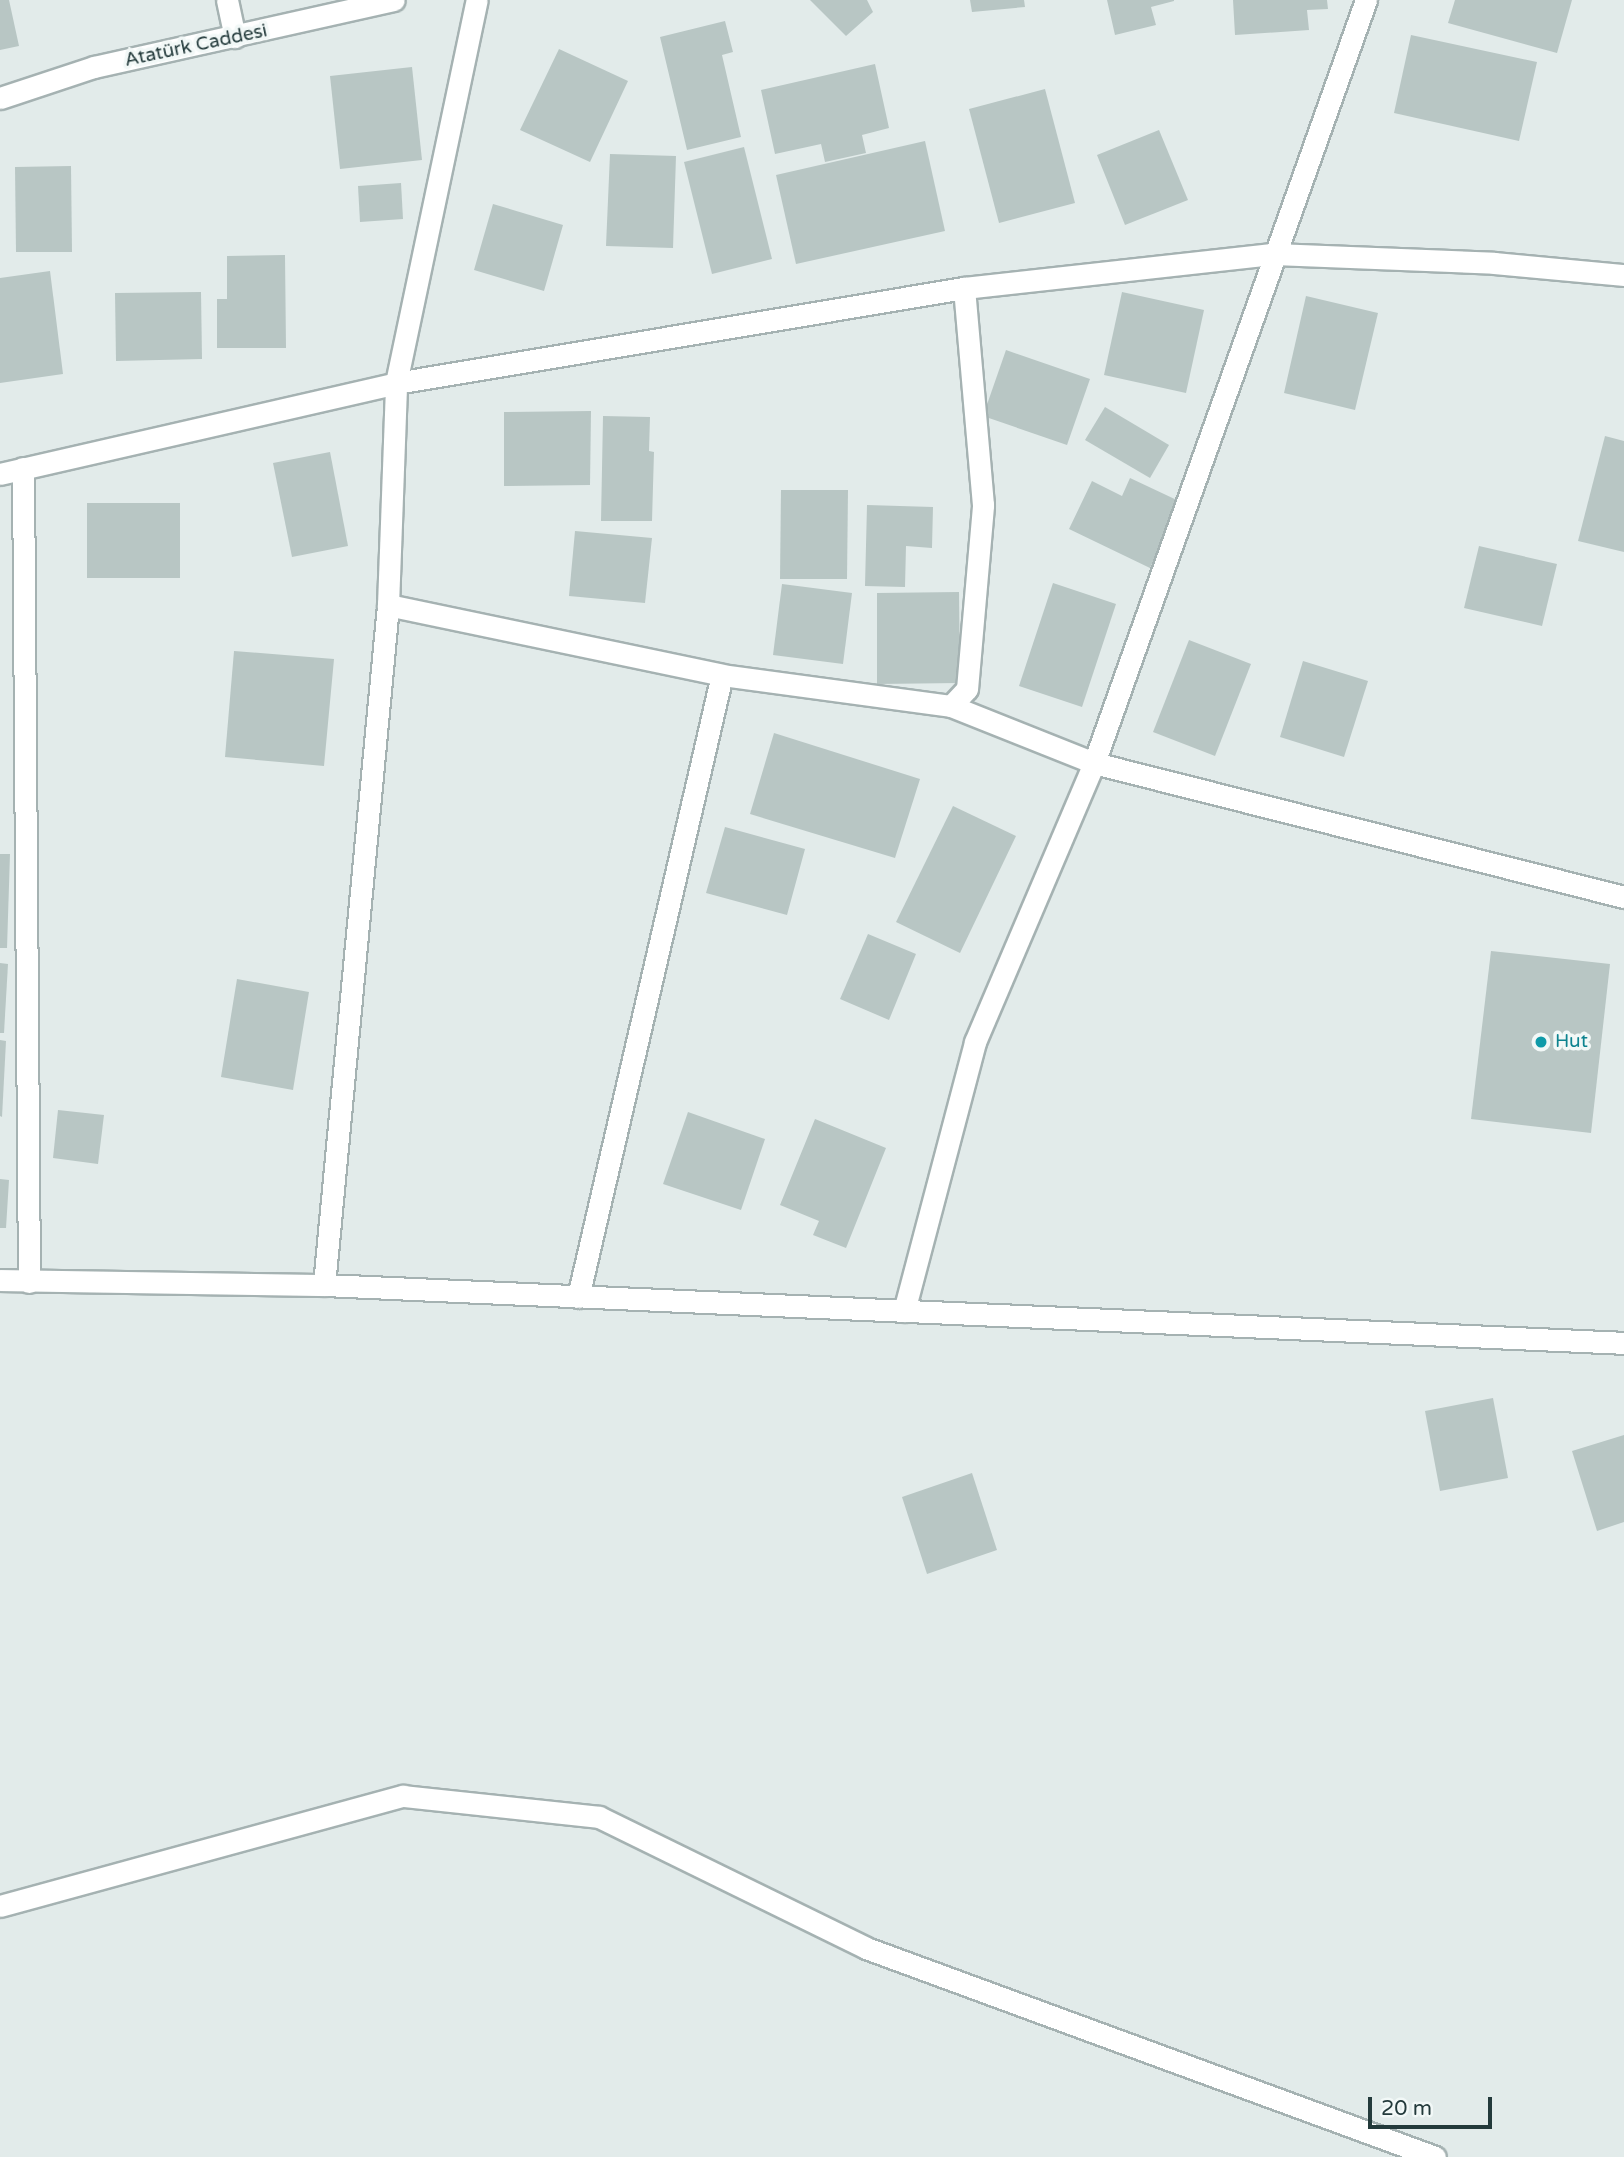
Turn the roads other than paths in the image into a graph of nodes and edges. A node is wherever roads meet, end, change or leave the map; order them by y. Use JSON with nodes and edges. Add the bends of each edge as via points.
{"nodes":[{"id":1,"x":228,"y":0,"type":"edge"},
{"id":2,"x":394,"y":0,"type":"edge"},
{"id":3,"x":477,"y":0,"type":"edge"},
{"id":4,"x":1366,"y":0,"type":"edge"},
{"id":5,"x":235,"y":37,"type":"junction"},
{"id":6,"x":0,"y":98,"type":"edge"},
{"id":7,"x":1274,"y":254,"type":"junction"},
{"id":8,"x":1624,"y":275,"type":"edge"},
{"id":9,"x":964,"y":288,"type":"junction"},
{"id":10,"x":396,"y":383,"type":"junction"},
{"id":11,"x":23,"y":468,"type":"junction"},
{"id":12,"x":0,"y":474,"type":"edge"},
{"id":13,"x":388,"y":605,"type":"junction"},
{"id":14,"x":722,"y":675,"type":"junction"},
{"id":15,"x":951,"y":706,"type":"junction"},
{"id":16,"x":1094,"y":763,"type":"junction"},
{"id":17,"x":1624,"y":897,"type":"edge"},
{"id":18,"x":0,"y":1280,"type":"edge"},
{"id":19,"x":29,"y":1282,"type":"junction"},
{"id":20,"x":324,"y":1286,"type":"junction"},
{"id":21,"x":578,"y":1297,"type":"junction"},
{"id":22,"x":904,"y":1311,"type":"junction"},
{"id":23,"x":1624,"y":1343,"type":"edge"},
{"id":24,"x":0,"y":1906,"type":"edge"},
{"id":25,"x":1435,"y":2157,"type":"edge"}],
"edges":[{"from":1,"to":5,"type":"street"},
{"from":2,"to":5,"type":"street","name":"Atatürk Caddesi"},
{"from":3,"to":10,"type":"street"},
{"from":4,"to":7,"type":"street"},
{"from":5,"to":6,"type":"street","name":"Atatürk Caddesi","via":[[94,67]]},
{"from":7,"to":8,"type":"street","via":[[1494,263]]},
{"from":7,"to":9,"type":"street"},
{"from":7,"to":16,"type":"street"},
{"from":9,"to":10,"type":"street"},
{"from":9,"to":15,"type":"street","via":[[983,505],[967,689]]},
{"from":10,"to":11,"type":"street"},
{"from":10,"to":13,"type":"street"},
{"from":11,"to":12,"type":"street"},
{"from":11,"to":19,"type":"street"},
{"from":13,"to":14,"type":"street"},
{"from":13,"to":20,"type":"street"},
{"from":14,"to":15,"type":"street"},
{"from":14,"to":21,"type":"street"},
{"from":15,"to":16,"type":"street"},
{"from":16,"to":17,"type":"street"},
{"from":16,"to":22,"type":"street","via":[[975,1042]]},
{"from":18,"to":19,"type":"street"},
{"from":19,"to":20,"type":"street"},
{"from":20,"to":21,"type":"street"},
{"from":21,"to":22,"type":"street"},
{"from":22,"to":23,"type":"street"},
{"from":24,"to":25,"type":"street","via":[[403,1796],[599,1818],[866,1948]]}]}
